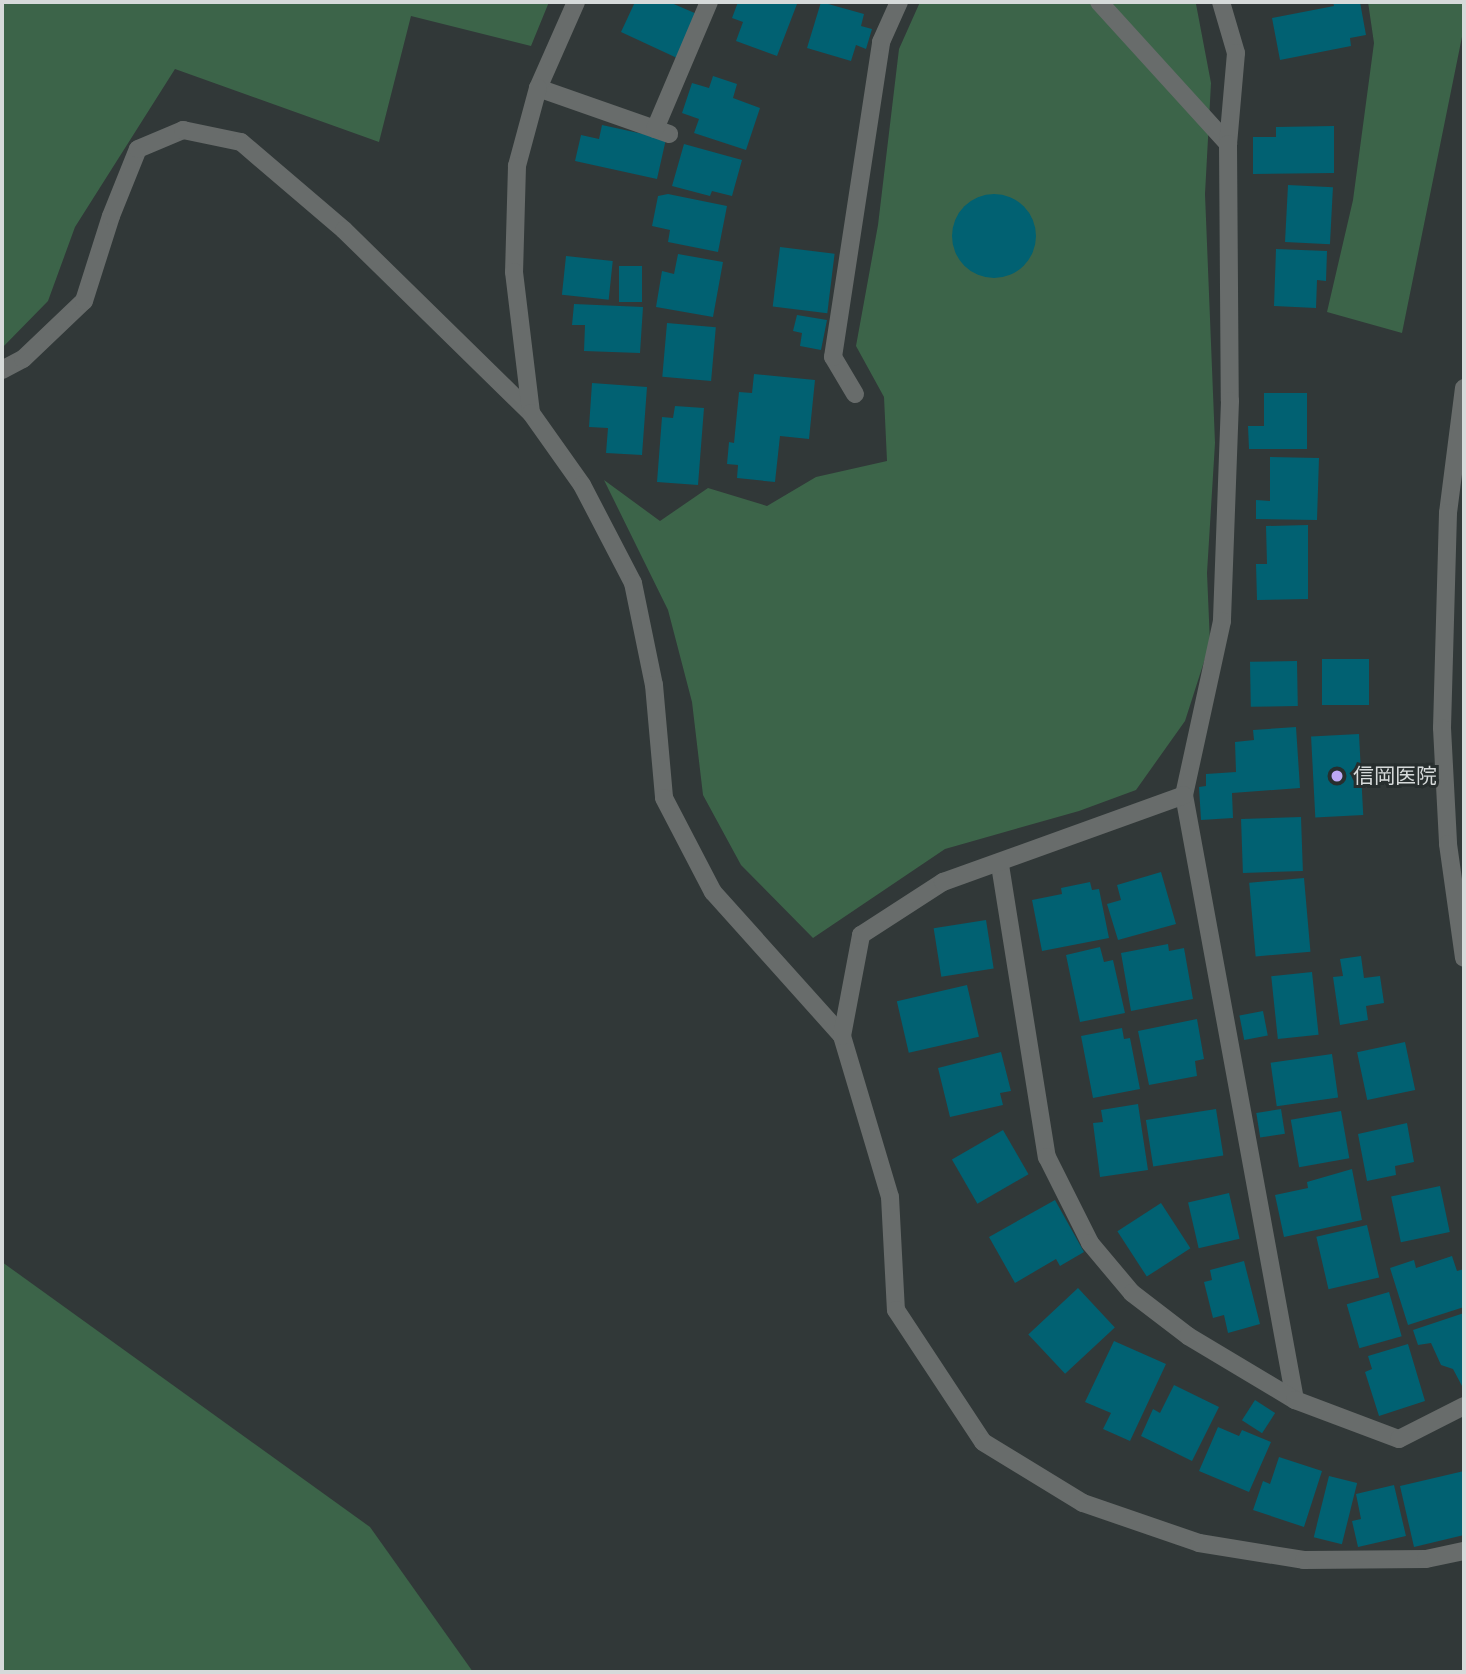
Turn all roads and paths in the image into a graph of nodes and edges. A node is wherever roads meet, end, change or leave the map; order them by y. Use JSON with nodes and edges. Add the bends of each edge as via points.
{"nodes":[{"id":1,"x":576,"y":2,"type":"edge"},
{"id":2,"x":709,"y":2,"type":"edge"},
{"id":3,"x":899,"y":2,"type":"edge"},
{"id":4,"x":1099,"y":2,"type":"edge"},
{"id":5,"x":1222,"y":2,"type":"edge"},
{"id":6,"x":538,"y":88,"type":"junction"},
{"id":7,"x":1228,"y":144,"type":"junction"},
{"id":8,"x":2,"y":370,"type":"edge"},
{"id":9,"x":1464,"y":388,"type":"edge"},
{"id":10,"x":855,"y":394,"type":"dead end"},
{"id":11,"x":531,"y":413,"type":"junction"},
{"id":12,"x":1184,"y":795,"type":"junction"},
{"id":13,"x":1000,"y":865,"type":"junction"},
{"id":14,"x":1459,"y":886,"type":"edge"},
{"id":15,"x":1464,"y":958,"type":"edge"},
{"id":16,"x":842,"y":1036,"type":"junction"},
{"id":17,"x":1296,"y":1400,"type":"junction"},
{"id":18,"x":1464,"y":1406,"type":"edge"},
{"id":19,"x":1464,"y":1551,"type":"edge"}],
"edges":[{"from":1,"to":6,"type":"street"},
{"from":2,"to":6,"type":"street","via":[[662,132]]},
{"from":3,"to":10,"type":"street","via":[[881,42],[833,357]]},
{"from":4,"to":7,"type":"street"},
{"from":5,"to":7,"type":"street","via":[[1236,53]]},
{"from":6,"to":11,"type":"street","via":[[517,166],[512,214],[514,272]]},
{"from":7,"to":12,"type":"street","via":[[1230,401],[1222,621]]},
{"from":8,"to":11,"type":"street","via":[[23,359],[84,302],[138,149],[183,130],[242,142],[344,230]]},
{"from":9,"to":14,"type":"street","via":[[1448,513],[1442,728]]},
{"from":11,"to":16,"type":"street","via":[[582,485],[633,583],[654,685],[664,798],[713,892]]},
{"from":12,"to":13,"type":"street"},
{"from":12,"to":17,"type":"street"},
{"from":13,"to":16,"type":"street","via":[[943,882],[861,936]]},
{"from":13,"to":17,"type":"street","via":[[1047,1157],[1090,1243],[1132,1293],[1188,1336]]},
{"from":14,"to":15,"type":"street"},
{"from":16,"to":19,"type":"street","via":[[890,1197],[895,1310],[983,1442],[1083,1503],[1199,1543],[1304,1560],[1426,1559]]},
{"from":17,"to":18,"type":"street","via":[[1399,1439]]}]}
